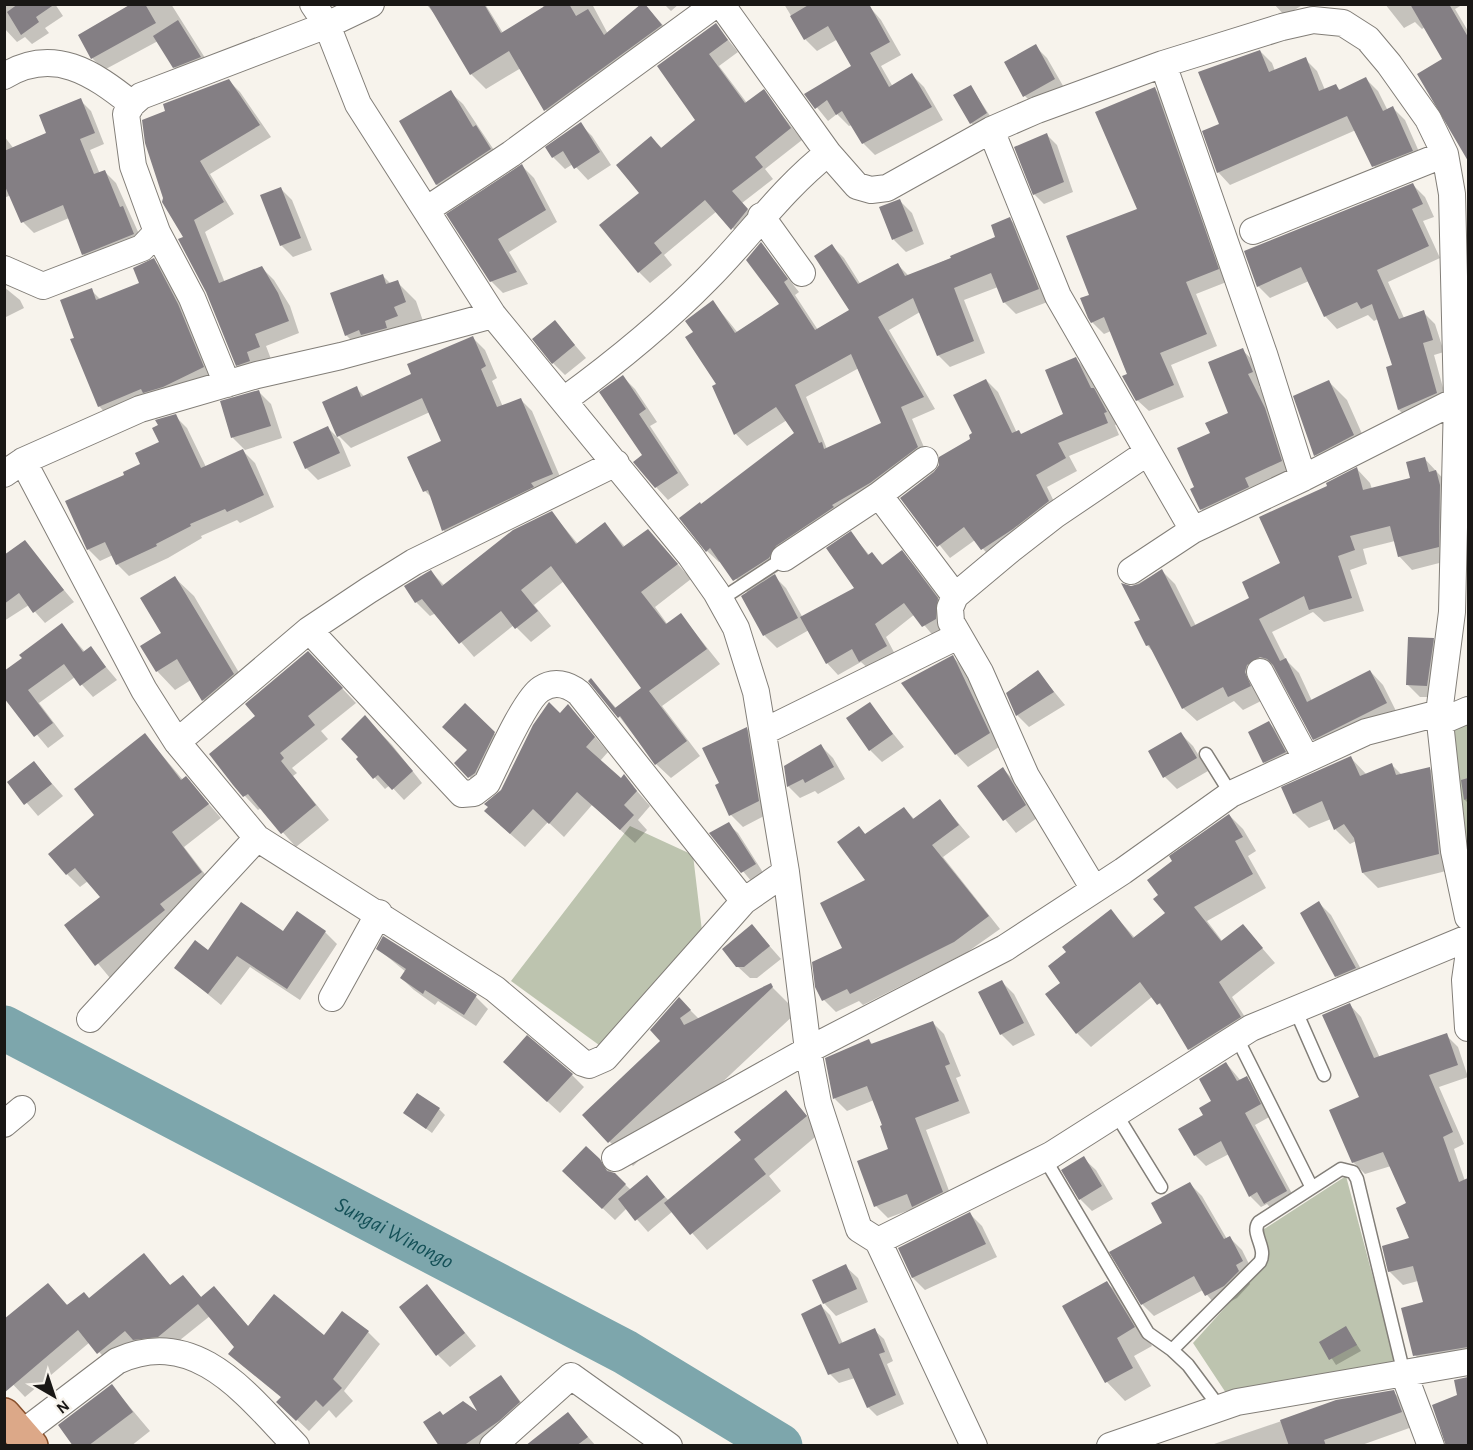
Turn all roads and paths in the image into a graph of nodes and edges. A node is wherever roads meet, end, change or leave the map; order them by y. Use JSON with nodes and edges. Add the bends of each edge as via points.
{"nodes":[{"id":1,"x":370,"y":4,"type":"edge"},
{"id":2,"x":716,"y":4,"type":"edge"},
{"id":3,"x":721,"y":4,"type":"edge"},
{"id":4,"x":320,"y":15,"type":"edge"},
{"id":5,"x":9,"y":64,"type":"edge"},
{"id":6,"x":1163,"y":64,"type":"junction"},
{"id":7,"x":132,"y":104,"type":"junction"},
{"id":8,"x":990,"y":130,"type":"junction"},
{"id":9,"x":828,"y":153,"type":"junction"},
{"id":10,"x":1444,"y":154,"type":"junction"},
{"id":11,"x":426,"y":210,"type":"junction"},
{"id":12,"x":761,"y":216,"type":"junction"},
{"id":13,"x":1252,"y":231,"type":"dead end"},
{"id":14,"x":157,"y":232,"type":"junction"},
{"id":15,"x":4,"y":269,"type":"edge"},
{"id":16,"x":802,"y":273,"type":"dead end"},
{"id":17,"x":493,"y":315,"type":"junction"},
{"id":18,"x":227,"y":384,"type":"junction"},
{"id":19,"x":1463,"y":399,"type":"edge"},
{"id":20,"x":564,"y":400,"type":"junction"},
{"id":21,"x":1148,"y":452,"type":"junction"},
{"id":22,"x":925,"y":460,"type":"dead end"},
{"id":23,"x":616,"y":463,"type":"junction"},
{"id":24,"x":14,"y":468,"type":"edge"},
{"id":25,"x":1303,"y":478,"type":"junction"},
{"id":26,"x":879,"y":495,"type":"junction"},
{"id":27,"x":1193,"y":530,"type":"junction"},
{"id":28,"x":784,"y":558,"type":"joint"},
{"id":29,"x":1131,"y":571,"type":"dead end"},
{"id":30,"x":954,"y":596,"type":"junction"},
{"id":31,"x":720,"y":600,"type":"junction"},
{"id":32,"x":1460,"y":611,"type":"edge"},
{"id":33,"x":309,"y":630,"type":"junction"},
{"id":34,"x":958,"y":636,"type":"junction"},
{"id":35,"x":1260,"y":672,"type":"dead end"},
{"id":36,"x":1468,"y":710,"type":"edge"},
{"id":37,"x":1440,"y":718,"type":"junction"},
{"id":38,"x":764,"y":732,"type":"junction"},
{"id":39,"x":177,"y":742,"type":"junction"},
{"id":40,"x":1206,"y":754,"type":"dead end"},
{"id":41,"x":1306,"y":758,"type":"junction"},
{"id":42,"x":1231,"y":794,"type":"junction"},
{"id":43,"x":257,"y":838,"type":"junction"},
{"id":44,"x":786,"y":872,"type":"junction"},
{"id":45,"x":1094,"y":889,"type":"junction"},
{"id":46,"x":744,"y":901,"type":"junction"},
{"id":47,"x":379,"y":913,"type":"junction"},
{"id":48,"x":1468,"y":917,"type":"edge"},
{"id":49,"x":1468,"y":938,"type":"edge"},
{"id":50,"x":1468,"y":959,"type":"edge"},
{"id":51,"x":332,"y":998,"type":"dead end"},
{"id":52,"x":1295,"y":1009,"type":"junction"},
{"id":53,"x":90,"y":1019,"type":"dead end"},
{"id":54,"x":1468,"y":1028,"type":"edge"},
{"id":55,"x":1236,"y":1036,"type":"junction"},
{"id":56,"x":808,"y":1050,"type":"junction"},
{"id":57,"x":1324,"y":1075,"type":"dead end"},
{"id":58,"x":1116,"y":1114,"type":"junction"},
{"id":59,"x":615,"y":1158,"type":"dead end"},
{"id":60,"x":1045,"y":1159,"type":"junction"},
{"id":61,"x":1311,"y":1186,"type":"junction"},
{"id":62,"x":1161,"y":1187,"type":"dead end"},
{"id":63,"x":878,"y":1241,"type":"junction"},
{"id":64,"x":1172,"y":1350,"type":"junction"},
{"id":65,"x":1468,"y":1362,"type":"edge"},
{"id":66,"x":1404,"y":1374,"type":"junction"},
{"id":67,"x":1220,"y":1408,"type":"junction"},
{"id":68,"x":19,"y":1431,"type":"edge"},
{"id":69,"x":296,"y":1446,"type":"edge"},
{"id":70,"x":493,"y":1446,"type":"edge"},
{"id":71,"x":669,"y":1446,"type":"edge"},
{"id":72,"x":974,"y":1446,"type":"edge"},
{"id":73,"x":1110,"y":1446,"type":"edge"},
{"id":74,"x":1431,"y":1446,"type":"edge"}],
"edges":[{"from":1,"to":4,"type":"street"},
{"from":2,"to":11,"type":"street","via":[[511,154]]},
{"from":3,"to":9,"type":"street"},
{"from":4,"to":7,"type":"street","via":[[141,96]]},
{"from":4,"to":11,"type":"street","via":[[358,104]]},
{"from":5,"to":7,"type":"street","via":[[77,67]]},
{"from":6,"to":8,"type":"street"},
{"from":6,"to":10,"type":"street","via":[[1282,27],[1313,20],[1343,23],[1368,39],[1389,64],[1428,119]]},
{"from":6,"to":25,"type":"street"},
{"from":7,"to":14,"type":"street","via":[[126,114],[133,166]]},
{"from":8,"to":9,"type":"street","via":[[887,188],[871,190],[857,186]]},
{"from":8,"to":21,"type":"street","via":[[1058,296]]},
{"from":9,"to":12,"type":"street","via":[[783,191]]},
{"from":10,"to":13,"type":"street"},
{"from":10,"to":19,"type":"street","via":[[1452,194]]},
{"from":11,"to":17,"type":"street"},
{"from":12,"to":16,"type":"street"},
{"from":12,"to":20,"type":"street","via":[[660,326]]},
{"from":14,"to":15,"type":"street","via":[[142,248],[43,285]]},
{"from":14,"to":18,"type":"street","via":[[192,298]]},
{"from":17,"to":18,"type":"street"},
{"from":17,"to":20,"type":"street"},
{"from":18,"to":24,"type":"street","via":[[140,409]]},
{"from":19,"to":25,"type":"street"},
{"from":19,"to":32,"type":"street"},
{"from":20,"to":23,"type":"street"},
{"from":21,"to":27,"type":"street"},
{"from":21,"to":30,"type":"street","via":[[1055,515]]},
{"from":22,"to":26,"type":"street"},
{"from":23,"to":31,"type":"street","via":[[690,555]]},
{"from":23,"to":33,"type":"street","via":[[414,562]]},
{"from":24,"to":39,"type":"street"},
{"from":25,"to":27,"type":"street"},
{"from":26,"to":28,"type":"street"},
{"from":26,"to":30,"type":"street"},
{"from":27,"to":29,"type":"street"},
{"from":28,"to":31,"type":"lane"},
{"from":30,"to":34,"type":"street","via":[[950,613]]},
{"from":31,"to":38,"type":"street","via":[[747,658]]},
{"from":32,"to":37,"type":"street"},
{"from":33,"to":39,"type":"street"},
{"from":33,"to":46,"type":"street","via":[[462,794],[474,793],[487,783],[532,696],[549,685],[570,686]]},
{"from":34,"to":38,"type":"street"},
{"from":34,"to":45,"type":"street","via":[[980,672],[1026,776]]},
{"from":35,"to":41,"type":"street"},
{"from":36,"to":37,"type":"street"},
{"from":37,"to":41,"type":"street","via":[[1366,732]]},
{"from":37,"to":48,"type":"street","via":[[1454,850]]},
{"from":38,"to":44,"type":"street"},
{"from":39,"to":43,"type":"street"},
{"from":40,"to":42,"type":"lane"},
{"from":41,"to":42,"type":"street"},
{"from":42,"to":45,"type":"street"},
{"from":43,"to":47,"type":"street"},
{"from":43,"to":53,"type":"street"},
{"from":44,"to":46,"type":"street"},
{"from":44,"to":56,"type":"street"},
{"from":45,"to":56,"type":"street","via":[[996,953]]},
{"from":46,"to":47,"type":"street","via":[[605,1058],[589,1065],[495,989]]},
{"from":47,"to":51,"type":"street"},
{"from":49,"to":52,"type":"street"},
{"from":50,"to":54,"type":"street"},
{"from":52,"to":55,"type":"street"},
{"from":52,"to":57,"type":"lane"},
{"from":55,"to":58,"type":"street"},
{"from":55,"to":61,"type":"lane"},
{"from":56,"to":59,"type":"street"},
{"from":56,"to":63,"type":"street","via":[[818,1102],[859,1230]]},
{"from":58,"to":60,"type":"street"},
{"from":58,"to":62,"type":"lane"},
{"from":60,"to":63,"type":"street"},
{"from":60,"to":64,"type":"lane","via":[[1148,1333]]},
{"from":61,"to":64,"type":"lane","via":[[1256,1225],[1264,1251],[1260,1262]]},
{"from":61,"to":66,"type":"lane","via":[[1341,1168],[1353,1172],[1357,1179]]},
{"from":63,"to":72,"type":"street"},
{"from":64,"to":67,"type":"lane"},
{"from":65,"to":66,"type":"street"},
{"from":66,"to":67,"type":"street"},
{"from":66,"to":74,"type":"street"},
{"from":67,"to":73,"type":"street"},
{"from":68,"to":69,"type":"street","via":[[117,1361],[135,1353],[161,1350],[185,1353],[233,1380]]},
{"from":70,"to":71,"type":"street","via":[[571,1376]]}]}
